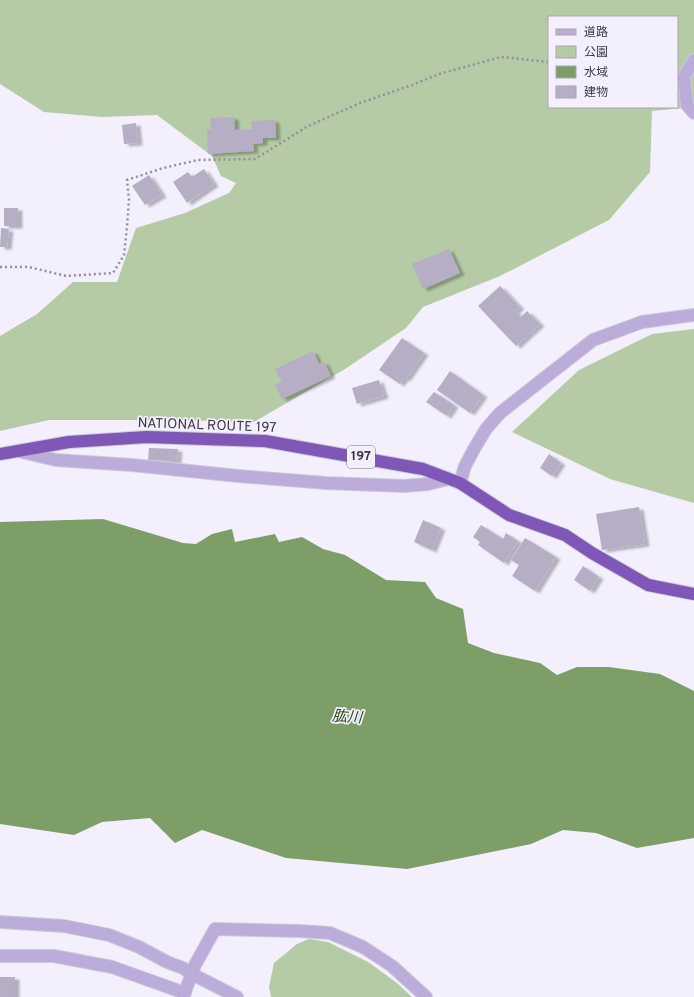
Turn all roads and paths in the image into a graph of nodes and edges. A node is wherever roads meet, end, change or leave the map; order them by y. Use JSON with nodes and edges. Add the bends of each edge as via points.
{"nodes":[{"id":1,"x":694,"y":60,"type":"edge"},
{"id":2,"x":548,"y":62,"type":"edge"},
{"id":3,"x":694,"y":113,"type":"edge"},
{"id":4,"x":0,"y":267,"type":"edge"},
{"id":5,"x":694,"y":315,"type":"edge"},
{"id":6,"x":18,"y":451,"type":"junction"},
{"id":7,"x":0,"y":454,"type":"edge"},
{"id":8,"x":448,"y":479,"type":"junction"},
{"id":9,"x":460,"y":483,"type":"junction"},
{"id":10,"x":694,"y":594,"type":"edge"},
{"id":11,"x":0,"y":922,"type":"edge"},
{"id":12,"x":0,"y":956,"type":"edge"},
{"id":13,"x":192,"y":974,"type":"junction"},
{"id":14,"x":184,"y":995,"type":"edge"},
{"id":15,"x":237,"y":997,"type":"edge"},
{"id":16,"x":426,"y":997,"type":"edge"}],
"edges":[{"from":1,"to":3,"type":"street","via":[[684,77],[687,105]]},
{"from":2,"to":4,"type":"path","via":[[501,57],[439,74],[360,103],[308,126],[255,159],[198,160],[127,180],[129,199],[124,255],[113,273],[66,276],[29,267]]},
{"from":5,"to":9,"type":"street","via":[[642,322],[593,340],[500,413],[474,449]]},
{"from":6,"to":7,"type":"highway","name":"NATIONAL ROUTE 197","number":"197"},
{"from":6,"to":8,"type":"street","via":[[56,460],[326,483],[404,486]]},
{"from":6,"to":8,"type":"highway","name":"NATIONAL ROUTE 197","number":"197","via":[[69,442],[147,437],[265,441],[422,469]]},
{"from":8,"to":9,"type":"highway","name":"NATIONAL ROUTE 197","number":"197"},
{"from":9,"to":10,"type":"highway","name":"NATIONAL ROUTE 197","number":"197","via":[[509,515],[564,535],[648,585]]},
{"from":11,"to":13,"type":"street","via":[[64,926],[109,935]]},
{"from":12,"to":14,"type":"street","via":[[54,956],[112,967]]},
{"from":13,"to":14,"type":"street"},
{"from":13,"to":15,"type":"street"},
{"from":13,"to":16,"type":"street","via":[[215,929],[330,933],[363,947],[392,966]]}]}
